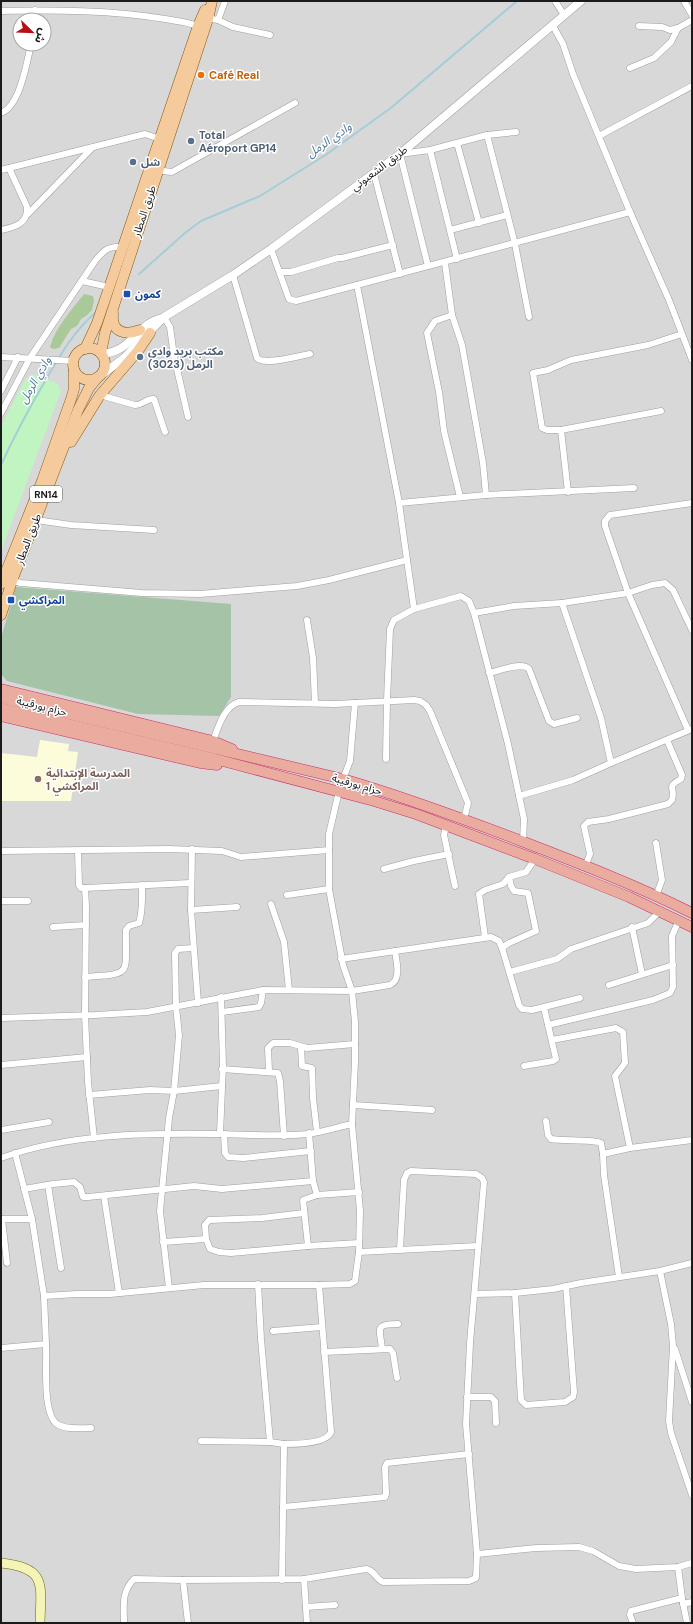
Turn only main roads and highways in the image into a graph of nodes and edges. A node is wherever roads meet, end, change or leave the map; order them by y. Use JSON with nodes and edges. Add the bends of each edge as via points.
{"nodes":[{"id":1,"x":211,"y":1,"type":"edge"},
{"id":2,"x":207,"y":20,"type":"junction"},
{"id":3,"x":154,"y":169,"type":"junction"},
{"id":4,"x":114,"y":305,"type":"junction"},
{"id":5,"x":85,"y":349,"type":"junction"},
{"id":6,"x":101,"y":354,"type":"junction"},
{"id":7,"x":74,"y":365,"type":"junction"},
{"id":8,"x":99,"y":377,"type":"junction"},
{"id":9,"x":49,"y":484,"type":"junction"},
{"id":10,"x":4,"y":581,"type":"edge"},
{"id":11,"x":1,"y":615,"type":"edge"},
{"id":12,"x":1,"y":689,"type":"edge"},
{"id":13,"x":1,"y":698,"type":"edge"},
{"id":14,"x":1,"y":708,"type":"edge"},
{"id":15,"x":1,"y":716,"type":"edge"},
{"id":16,"x":12,"y":719,"type":"junction"},
{"id":17,"x":1,"y":721,"type":"edge"},
{"id":18,"x":107,"y":729,"type":"junction"},
{"id":19,"x":258,"y":765,"type":"junction"},
{"id":20,"x":692,"y":913,"type":"edge"},
{"id":21,"x":692,"y":927,"type":"edge"},
{"id":22,"x":1,"y":1563,"type":"edge"},
{"id":23,"x":40,"y":1623,"type":"edge"}],
"edges":[{"from":1,"to":2,"type":"main road","name":"طريق المطار","number":"RN14"},
{"from":2,"to":3,"type":"main road","name":"طريق المطار","number":"RN14"},
{"from":2,"to":3,"type":"main road","name":"طريق المطار","number":"RN14","via":[[160,139]]},
{"from":3,"to":4,"type":"main road","name":"طريق المطار","number":"RN14"},
{"from":3,"to":5,"type":"main road","name":"طريق المطار","number":"RN14"},
{"from":4,"to":6,"type":"main road","name":"طريق المطار","number":"RN14","via":[[104,333]]},
{"from":4,"to":9,"type":"main road","via":[[112,321],[117,329],[125,332],[145,331],[138,351],[100,395],[69,445]]},
{"from":5,"to":6,"type":"main road","via":[[94,349]]},
{"from":5,"to":7,"type":"main road","number":"RN14","via":[[78,353]]},
{"from":6,"to":8,"type":"main road","number":"RN14","via":[[105,366]]},
{"from":7,"to":8,"type":"main road","via":[[76,373],[84,379],[94,380]]},
{"from":7,"to":10,"type":"main road","name":"طريق المطار","number":"RN14","via":[[74,389],[71,399]]},
{"from":8,"to":9,"type":"main road","name":"طريق المطار","number":"RN14","via":[[89,388],[78,410]]},
{"from":9,"to":10,"type":"main road","name":"طريق المطار","number":"RN14","via":[[36,520]]},
{"from":10,"to":11,"type":"main road","name":"طريق المطار","number":"RN14"},
{"from":12,"to":19,"type":"highway","via":[[213,741]]},
{"from":13,"to":18,"type":"highway","name":"حزام بورقيبة"},
{"from":14,"to":18,"type":"highway","name":"حزام بورقيبة"},
{"from":15,"to":16,"type":"highway"},
{"from":16,"to":17,"type":"highway"},
{"from":16,"to":19,"type":"highway","via":[[200,763]]},
{"from":18,"to":19,"type":"highway","name":"حزام بورقيبة"},
{"from":19,"to":20,"type":"highway","name":"حزام بورقيبة","via":[[343,779],[380,790],[523,842]]},
{"from":19,"to":21,"type":"highway","name":"حزام بورقيبة","via":[[446,826],[660,911]]},
{"from":22,"to":23,"type":"main road","via":[[24,1566],[37,1578],[41,1591]]}]}
